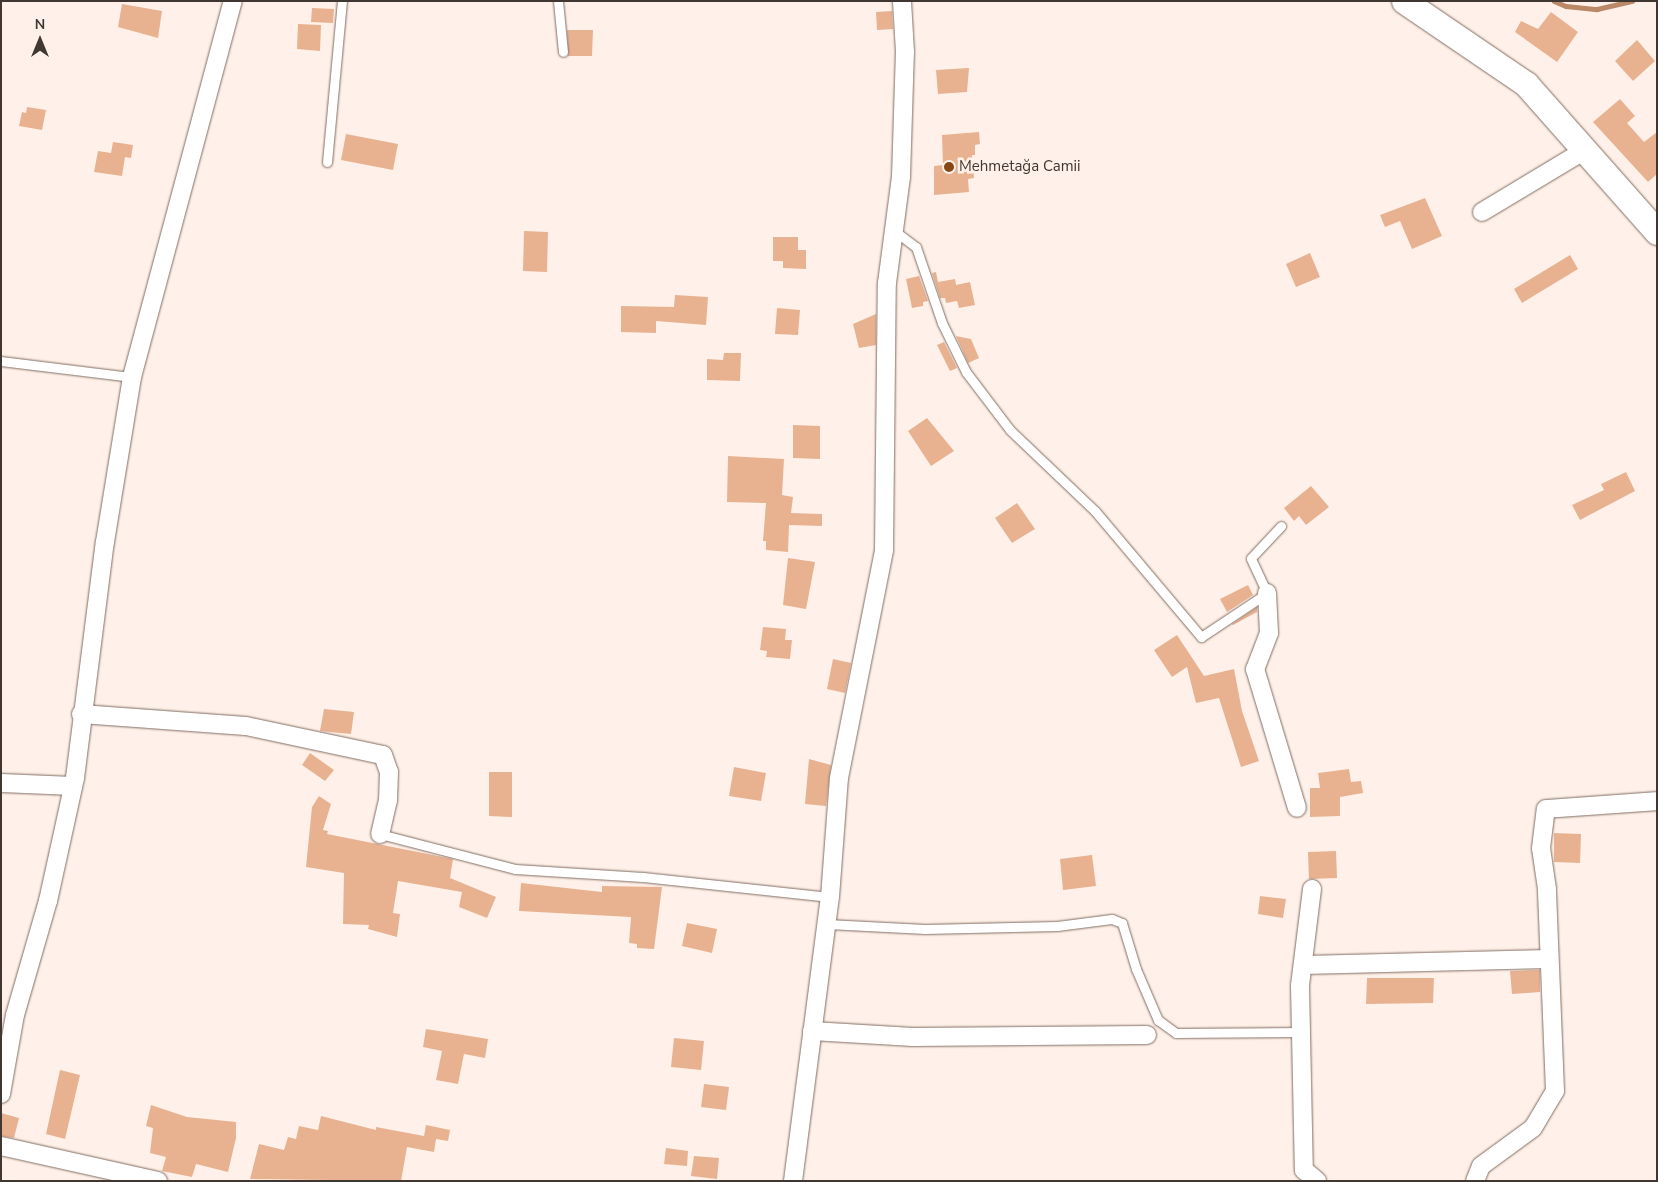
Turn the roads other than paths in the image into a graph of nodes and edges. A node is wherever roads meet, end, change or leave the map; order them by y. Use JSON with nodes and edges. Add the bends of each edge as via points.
{"nodes":[{"id":1,"x":233,"y":1,"type":"edge"},
{"id":2,"x":342,"y":1,"type":"edge"},
{"id":3,"x":558,"y":1,"type":"edge"},
{"id":4,"x":902,"y":1,"type":"edge"},
{"id":5,"x":1404,"y":1,"type":"edge"},
{"id":6,"x":563,"y":52,"type":"dead end"},
{"id":7,"x":1585,"y":150,"type":"junction"},
{"id":8,"x":327,"y":162,"type":"dead end"},
{"id":9,"x":1482,"y":212,"type":"dead end"},
{"id":10,"x":896,"y":232,"type":"junction"},
{"id":11,"x":1657,"y":232,"type":"edge"},
{"id":12,"x":1,"y":360,"type":"edge"},
{"id":13,"x":132,"y":377,"type":"junction"},
{"id":14,"x":1281,"y":526,"type":"dead end"},
{"id":15,"x":1268,"y":593,"type":"junction"},
{"id":16,"x":81,"y":714,"type":"junction"},
{"id":17,"x":1,"y":783,"type":"edge"},
{"id":18,"x":73,"y":786,"type":"junction"},
{"id":19,"x":1657,"y":801,"type":"edge"},
{"id":20,"x":1297,"y":808,"type":"dead end"},
{"id":21,"x":380,"y":834,"type":"joint"},
{"id":22,"x":1312,"y":889,"type":"dead end"},
{"id":23,"x":830,"y":897,"type":"junction"},
{"id":24,"x":827,"y":924,"type":"junction"},
{"id":25,"x":1549,"y":959,"type":"junction"},
{"id":26,"x":1303,"y":964,"type":"junction"},
{"id":27,"x":812,"y":1030,"type":"junction"},
{"id":28,"x":1301,"y":1032,"type":"junction"},
{"id":29,"x":1147,"y":1036,"type":"dead end"},
{"id":30,"x":1,"y":1094,"type":"edge"},
{"id":31,"x":1,"y":1146,"type":"edge"},
{"id":32,"x":158,"y":1181,"type":"edge"},
{"id":33,"x":793,"y":1181,"type":"edge"},
{"id":34,"x":1317,"y":1181,"type":"edge"},
{"id":35,"x":1476,"y":1181,"type":"edge"}],
"edges":[{"from":1,"to":13,"type":"street"},
{"from":2,"to":8,"type":"lane"},
{"from":3,"to":6,"type":"lane"},
{"from":4,"to":10,"type":"street","via":[[902,177]]},
{"from":5,"to":7,"type":"street","via":[[1526,84]]},
{"from":7,"to":9,"type":"street"},
{"from":7,"to":11,"type":"street"},
{"from":10,"to":15,"type":"lane","via":[[916,247],[942,323],[966,372],[999,416],[1094,511],[1201,637]]},
{"from":10,"to":23,"type":"street","via":[[887,283],[884,550],[839,778]]},
{"from":12,"to":13,"type":"lane"},
{"from":13,"to":16,"type":"street"},
{"from":14,"to":15,"type":"lane","via":[[1251,558]]},
{"from":15,"to":20,"type":"street","via":[[1269,634],[1255,669]]},
{"from":16,"to":18,"type":"street"},
{"from":16,"to":21,"type":"street","via":[[246,726],[383,755],[389,772],[388,800]]},
{"from":17,"to":18,"type":"street"},
{"from":18,"to":30,"type":"street","via":[[48,901],[15,1015]]},
{"from":19,"to":25,"type":"street","via":[[1546,809],[1541,848],[1547,889]]},
{"from":21,"to":23,"type":"lane","via":[[515,869],[643,877]]},
{"from":22,"to":26,"type":"street"},
{"from":23,"to":24,"type":"street"},
{"from":24,"to":27,"type":"street"},
{"from":24,"to":28,"type":"lane","via":[[925,930],[1057,926],[1112,920],[1122,923],[1136,969],[1158,1020],[1176,1032]]},
{"from":25,"to":26,"type":"street"},
{"from":25,"to":35,"type":"street","via":[[1555,1091],[1533,1128],[1480,1166]]},
{"from":26,"to":28,"type":"street"},
{"from":27,"to":29,"type":"street","via":[[913,1037]]},
{"from":27,"to":33,"type":"street"},
{"from":28,"to":34,"type":"street","via":[[1304,1170]]},
{"from":31,"to":32,"type":"street"}]}
